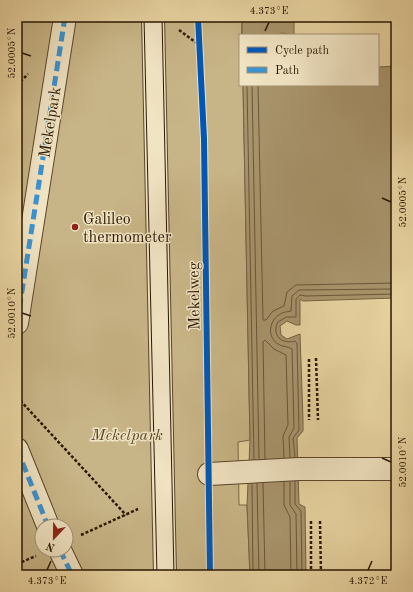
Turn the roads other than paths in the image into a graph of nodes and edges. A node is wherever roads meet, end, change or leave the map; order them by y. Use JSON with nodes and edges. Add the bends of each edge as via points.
{"nodes":[{"id":1,"x":65,"y":17,"type":"edge"},
{"id":2,"x":153,"y":17,"type":"edge"},
{"id":3,"x":17,"y":323,"type":"edge"},
{"id":4,"x":17,"y":449,"type":"edge"},
{"id":5,"x":396,"y":469,"type":"edge"},
{"id":6,"x":209,"y":474,"type":"dead end"},
{"id":7,"x":45,"y":518,"type":"edge"},
{"id":8,"x":64,"y":558,"type":"edge"},
{"id":9,"x":72,"y":575,"type":"edge"},
{"id":10,"x":165,"y":575,"type":"edge"}],
"edges":[{"from":1,"to":3,"type":"street","name":"Mekelpark"},
{"from":2,"to":10,"type":"street","name":"Mekelweg"},
{"from":4,"to":7,"type":"street"},
{"from":5,"to":6,"type":"street","via":[[299,469]]},
{"from":8,"to":9,"type":"street"}]}
